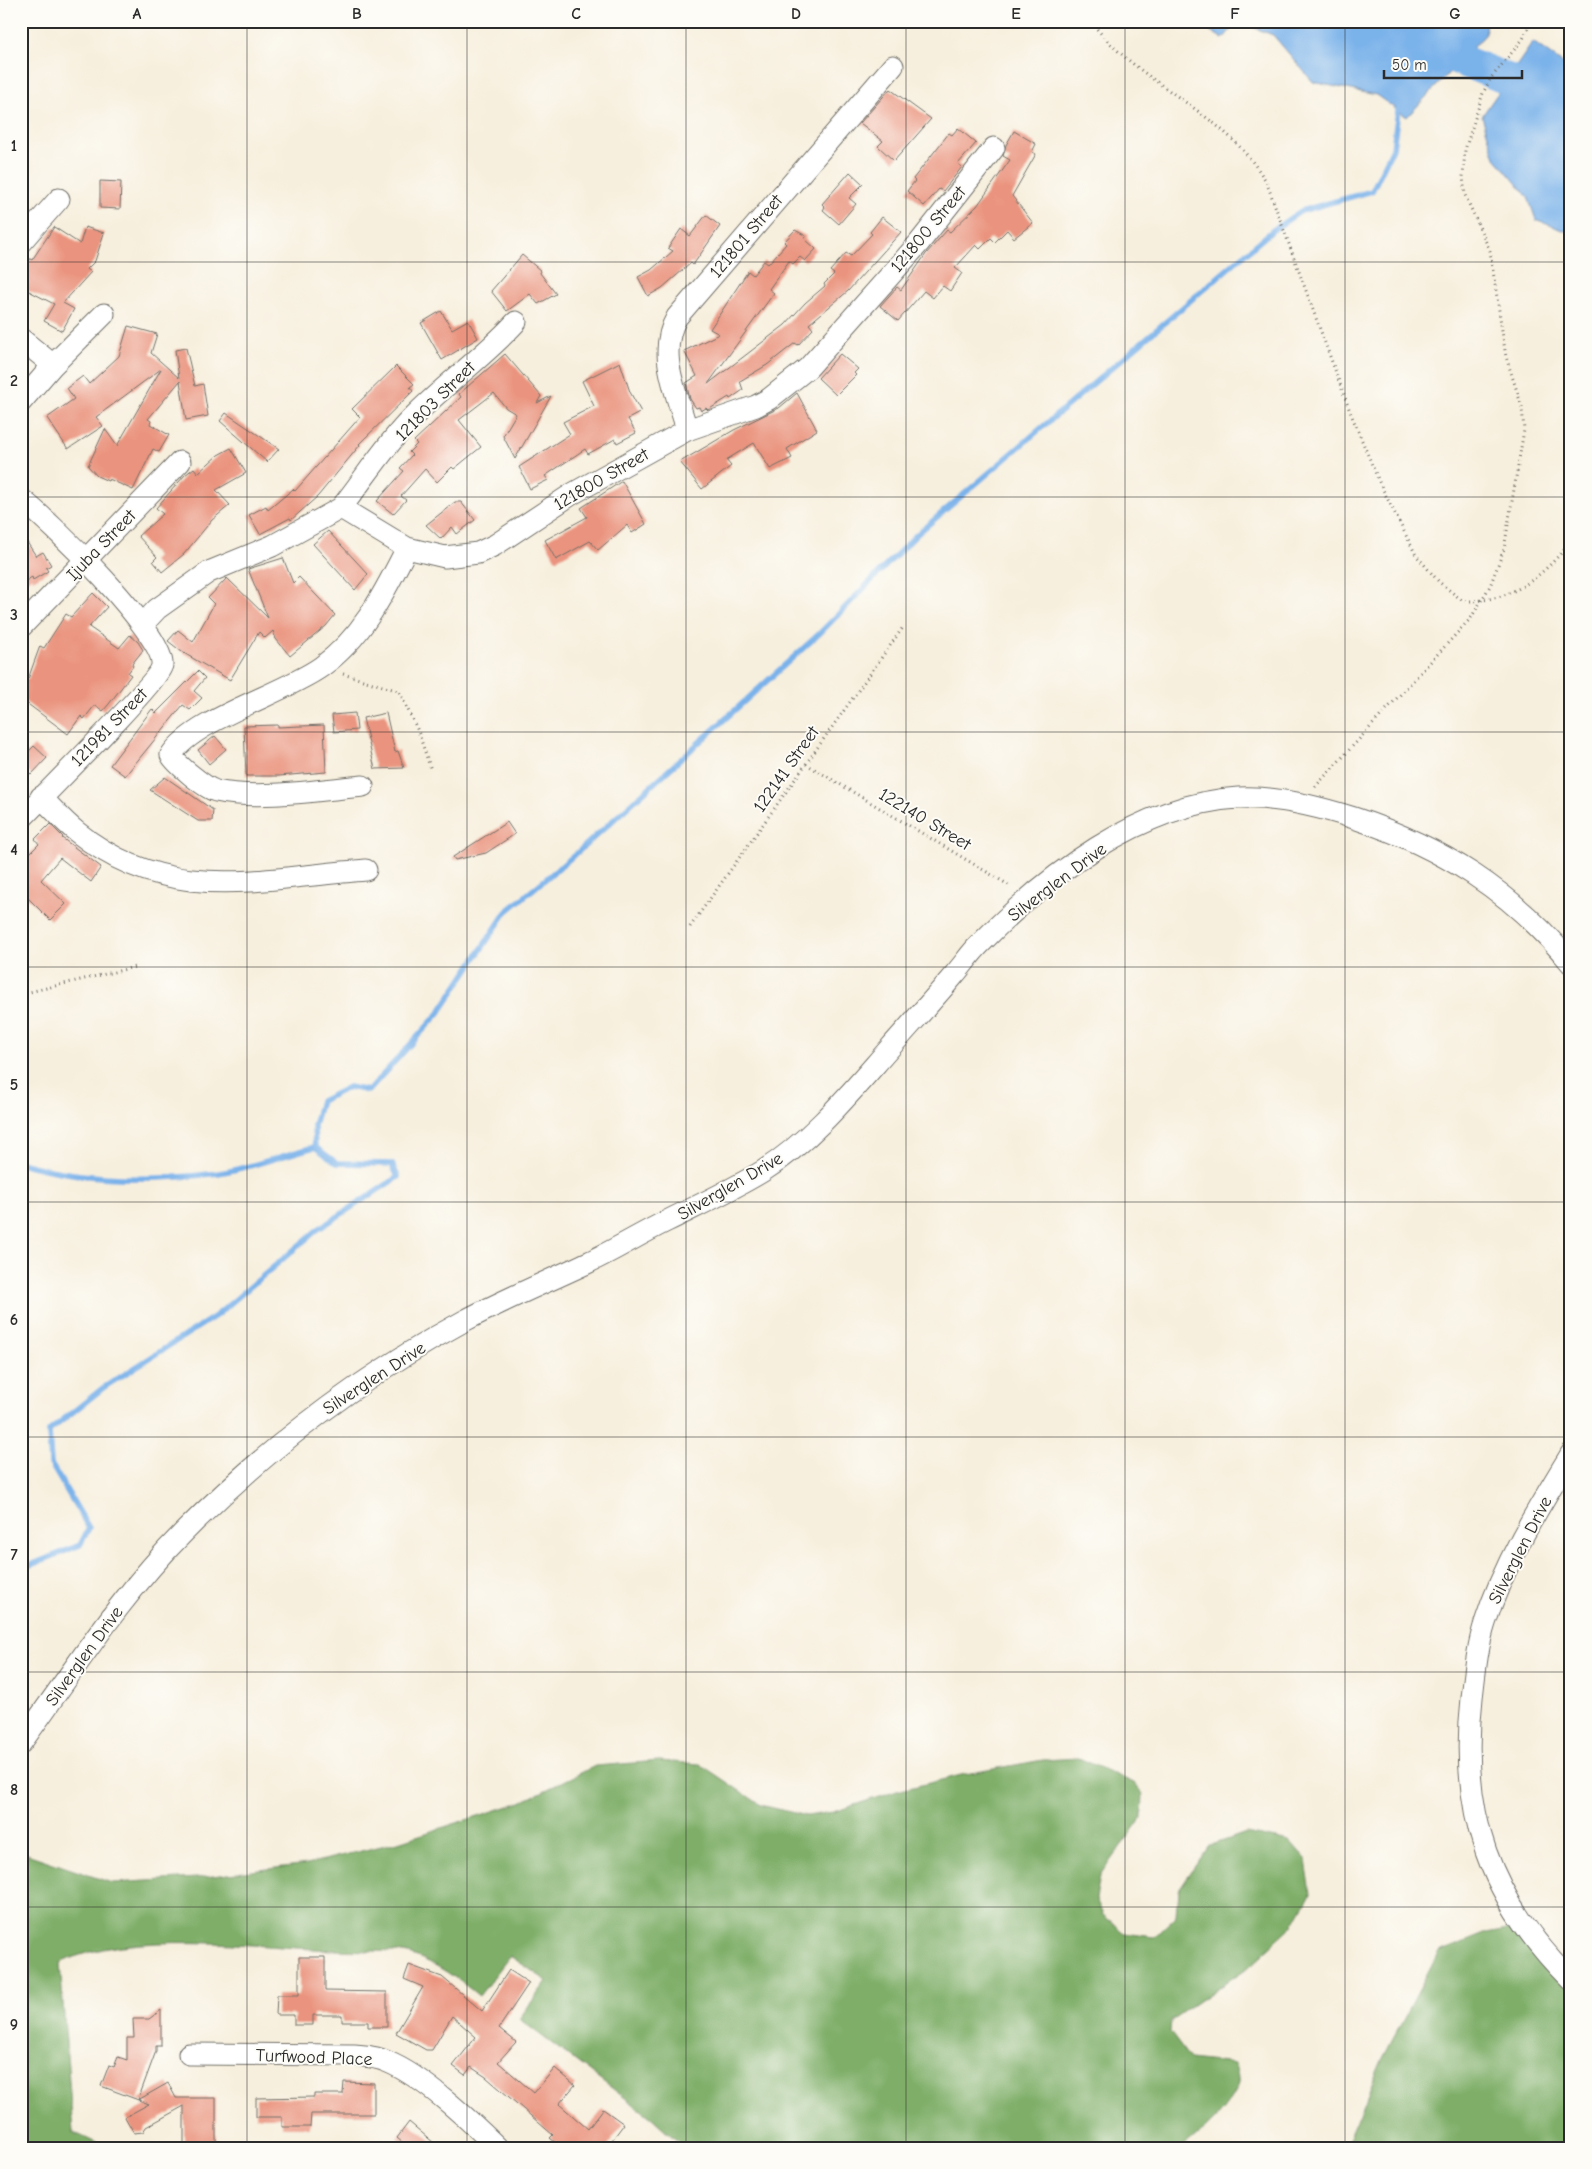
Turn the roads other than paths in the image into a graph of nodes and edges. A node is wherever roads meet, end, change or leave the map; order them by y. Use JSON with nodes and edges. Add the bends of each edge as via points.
{"nodes":[{"id":1,"x":893,"y":66,"type":"dead end"},
{"id":2,"x":994,"y":148,"type":"dead end"},
{"id":3,"x":59,"y":199,"type":"dead end"},
{"id":4,"x":21,"y":242,"type":"edge"},
{"id":5,"x":104,"y":314,"type":"dead end"},
{"id":6,"x":516,"y":322,"type":"dead end"},
{"id":7,"x":21,"y":339,"type":"edge"},
{"id":8,"x":53,"y":364,"type":"junction"},
{"id":9,"x":21,"y":402,"type":"edge"},
{"id":10,"x":687,"y":430,"type":"junction"},
{"id":11,"x":180,"y":462,"type":"dead end"},
{"id":12,"x":21,"y":499,"type":"edge"},
{"id":13,"x":341,"y":508,"type":"junction"},
{"id":14,"x":407,"y":548,"type":"junction"},
{"id":15,"x":85,"y":560,"type":"junction"},
{"id":16,"x":144,"y":624,"type":"junction"},
{"id":17,"x":21,"y":627,"type":"edge"},
{"id":18,"x":363,"y":786,"type":"dead end"},
{"id":19,"x":41,"y":797,"type":"junction"},
{"id":20,"x":21,"y":819,"type":"edge"},
{"id":21,"x":366,"y":870,"type":"dead end"},
{"id":22,"x":1571,"y":963,"type":"edge"},
{"id":23,"x":1571,"y":1454,"type":"edge"},
{"id":24,"x":21,"y":1743,"type":"edge"},
{"id":25,"x":1571,"y":1980,"type":"edge"},
{"id":26,"x":189,"y":2054,"type":"dead end"},
{"id":27,"x":498,"y":2148,"type":"edge"}],
"edges":[{"from":1,"to":10,"type":"street","name":"121801 Street","via":[[672,325],[666,356]]},
{"from":2,"to":10,"type":"street","name":"121800 Street","via":[[919,243],[808,368],[785,389],[756,406]]},
{"from":3,"to":4,"type":"street"},
{"from":5,"to":8,"type":"street"},
{"from":6,"to":13,"type":"street","name":"121803 Street","via":[[410,420]]},
{"from":7,"to":8,"type":"street"},
{"from":8,"to":9,"type":"street"},
{"from":10,"to":14,"type":"street","name":"121800 Street","via":[[572,494],[478,554],[446,557]]},
{"from":11,"to":15,"type":"street","name":"Ijuba Street"},
{"from":12,"to":15,"type":"street","name":"121981 Street"},
{"from":13,"to":14,"type":"street","name":"121800 Street"},
{"from":13,"to":16,"type":"street","via":[[272,546],[214,569],[170,600]]},
{"from":14,"to":18,"type":"street","via":[[369,620],[348,644],[321,667],[293,684],[192,734],[171,754],[207,787],[215,790],[254,794]]},
{"from":15,"to":16,"type":"street","name":"121981 Street"},
{"from":15,"to":17,"type":"street","name":"Ijuba Street"},
{"from":16,"to":19,"type":"street","name":"121981 Street","via":[[160,656],[162,666],[158,676]]},
{"from":19,"to":20,"type":"street","name":"121981 Street"},
{"from":19,"to":21,"type":"street","via":[[76,831],[104,851],[161,876],[233,883]]},
{"from":22,"to":24,"type":"street","name":"Silverglen Drive","via":[[1508,897],[1456,863],[1378,827],[1299,803],[1243,797],[1206,801],[1158,814],[1119,835],[1030,898],[976,948],[830,1115],[781,1159],[733,1188],[596,1259],[463,1322],[380,1371],[337,1401],[246,1474],[182,1534],[147,1573]]},
{"from":23,"to":25,"type":"street","name":"Silverglen Drive","via":[[1508,1566],[1485,1623],[1476,1666],[1470,1747],[1473,1806],[1480,1840],[1494,1873],[1523,1924]]},
{"from":26,"to":27,"type":"street","name":"Turfwood Place","via":[[378,2058],[431,2090]]}]}
